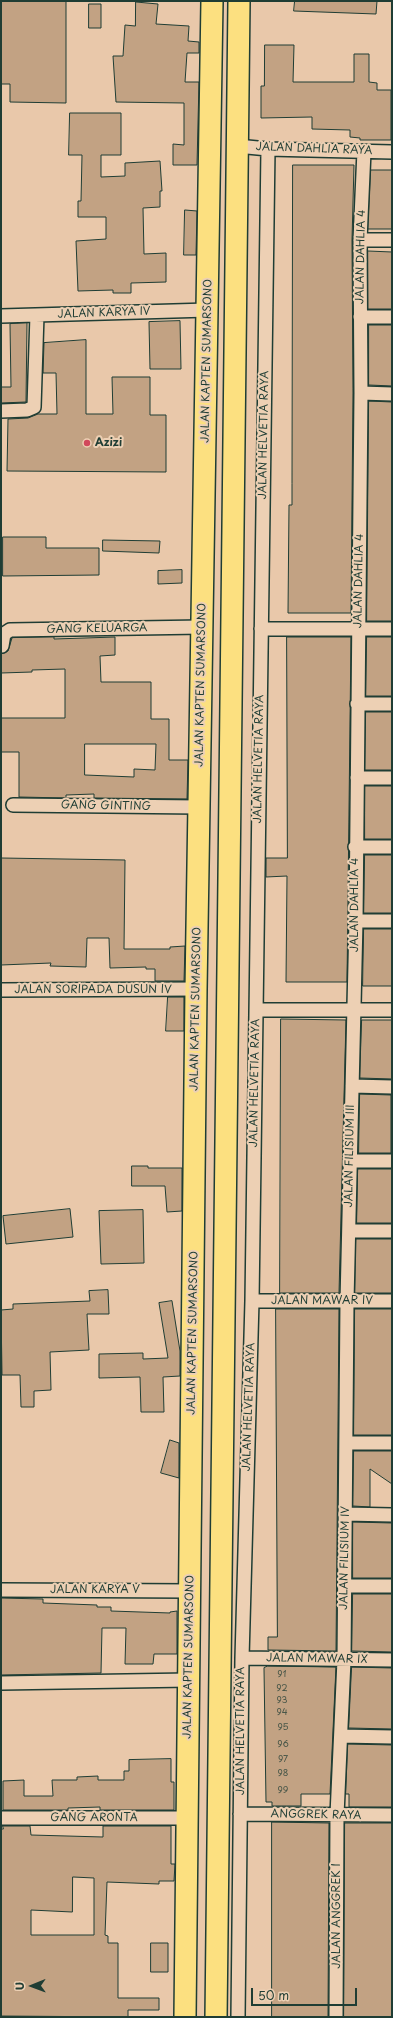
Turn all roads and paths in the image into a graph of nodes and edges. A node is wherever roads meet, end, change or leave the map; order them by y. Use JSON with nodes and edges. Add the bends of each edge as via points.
{"nodes":[{"id":1,"x":212,"y":1,"type":"edge"},
{"id":2,"x":238,"y":1,"type":"edge"},
{"id":3,"x":237,"y":146,"type":"junction"},
{"id":4,"x":268,"y":149,"type":"junction"},
{"id":5,"x":364,"y":151,"type":"junction"},
{"id":6,"x":392,"y":152,"type":"edge"},
{"id":7,"x":360,"y":240,"type":"junction"},
{"id":8,"x":392,"y":240,"type":"edge"},
{"id":9,"x":208,"y":310,"type":"junction"},
{"id":10,"x":37,"y":315,"type":"junction"},
{"id":11,"x":1,"y":316,"type":"edge"},
{"id":12,"x":360,"y":317,"type":"junction"},
{"id":13,"x":392,"y":317,"type":"edge"},
{"id":14,"x":361,"y":393,"type":"junction"},
{"id":15,"x":392,"y":394,"type":"edge"},
{"id":16,"x":1,"y":411,"type":"edge"},
{"id":17,"x":202,"y":627,"type":"junction"},
{"id":18,"x":261,"y":629,"type":"junction"},
{"id":19,"x":358,"y":629,"type":"junction"},
{"id":20,"x":392,"y":629,"type":"edge"},
{"id":21,"x":2,"y":646,"type":"dead end"},
{"id":22,"x":357,"y":704,"type":"junction"},
{"id":23,"x":392,"y":704,"type":"edge"},
{"id":24,"x":356,"y":778,"type":"junction"},
{"id":25,"x":392,"y":778,"type":"edge"},
{"id":26,"x":13,"y":805,"type":"dead end"},
{"id":27,"x":199,"y":808,"type":"junction"},
{"id":28,"x":355,"y":847,"type":"junction"},
{"id":29,"x":392,"y":847,"type":"edge"},
{"id":30,"x":356,"y":921,"type":"junction"},
{"id":31,"x":392,"y":921,"type":"edge"},
{"id":32,"x":1,"y":990,"type":"edge"},
{"id":33,"x":191,"y":990,"type":"junction"},
{"id":34,"x":256,"y":1010,"type":"junction"},
{"id":35,"x":353,"y":1010,"type":"junction"},
{"id":36,"x":392,"y":1010,"type":"edge"},
{"id":37,"x":352,"y":1086,"type":"junction"},
{"id":38,"x":392,"y":1087,"type":"edge"},
{"id":39,"x":195,"y":1144,"type":"junction"},
{"id":40,"x":226,"y":1144,"type":"junction"},
{"id":41,"x":392,"y":1161,"type":"edge"},
{"id":42,"x":350,"y":1162,"type":"junction"},
{"id":43,"x":349,"y":1231,"type":"junction"},
{"id":44,"x":392,"y":1231,"type":"edge"},
{"id":45,"x":347,"y":1301,"type":"junction"},
{"id":46,"x":392,"y":1301,"type":"edge"},
{"id":47,"x":252,"y":1302,"type":"junction"},
{"id":48,"x":346,"y":1443,"type":"junction"},
{"id":49,"x":392,"y":1443,"type":"edge"},
{"id":50,"x":345,"y":1514,"type":"junction"},
{"id":51,"x":392,"y":1515,"type":"edge"},
{"id":52,"x":344,"y":1586,"type":"junction"},
{"id":53,"x":392,"y":1586,"type":"edge"},
{"id":54,"x":1,"y":1590,"type":"edge"},
{"id":55,"x":190,"y":1591,"type":"junction"},
{"id":56,"x":242,"y":1658,"type":"junction"},
{"id":57,"x":344,"y":1660,"type":"junction"},
{"id":58,"x":392,"y":1660,"type":"edge"},
{"id":59,"x":189,"y":1680,"type":"junction"},
{"id":60,"x":1,"y":1682,"type":"edge"},
{"id":61,"x":341,"y":1736,"type":"junction"},
{"id":62,"x":392,"y":1737,"type":"edge"},
{"id":63,"x":240,"y":1814,"type":"junction"},
{"id":64,"x":337,"y":1815,"type":"junction"},
{"id":65,"x":392,"y":1815,"type":"edge"},
{"id":66,"x":1,"y":1818,"type":"edge"},
{"id":67,"x":187,"y":1818,"type":"junction"},
{"id":68,"x":185,"y":2017,"type":"edge"},
{"id":69,"x":216,"y":2017,"type":"edge"},
{"id":70,"x":238,"y":2017,"type":"edge"},
{"id":71,"x":336,"y":2017,"type":"edge"}],
"edges":[{"from":1,"to":9,"type":"highway","name":"JALAN KAPTEN SUMARSONO"},
{"from":2,"to":3,"type":"highway"},
{"from":3,"to":4,"type":"street","name":"JALAN DAHLIA RAYA"},
{"from":3,"to":40,"type":"highway"},
{"from":4,"to":5,"type":"street","name":"JALAN DAHLIA RAYA"},
{"from":4,"to":18,"type":"street","name":"JALAN HELVETIA RAYA"},
{"from":5,"to":6,"type":"street","name":"JALAN DAHLIA RAYA"},
{"from":5,"to":7,"type":"street","name":"JALAN DAHLIA 4"},
{"from":7,"to":8,"type":"street"},
{"from":7,"to":12,"type":"street","name":"JALAN DAHLIA 4"},
{"from":9,"to":10,"type":"street","name":"JALAN KARYA IV"},
{"from":9,"to":17,"type":"highway","name":"JALAN KAPTEN SUMARSONO"},
{"from":10,"to":11,"type":"street","name":"JALAN KARYA IV"},
{"from":10,"to":16,"type":"street","via":[[34,407],[27,410]]},
{"from":12,"to":13,"type":"street"},
{"from":12,"to":14,"type":"street","name":"JALAN DAHLIA 4"},
{"from":14,"to":15,"type":"street"},
{"from":14,"to":19,"type":"street","name":"JALAN DAHLIA 4"},
{"from":17,"to":21,"type":"street","name":"GANG KELUARGA","via":[[10,630],[4,634]]},
{"from":17,"to":27,"type":"highway","name":"JALAN KAPTEN SUMARSONO"},
{"from":18,"to":19,"type":"street"},
{"from":18,"to":34,"type":"street","name":"JALAN HELVETIA RAYA"},
{"from":19,"to":20,"type":"street"},
{"from":19,"to":22,"type":"street","name":"JALAN DAHLIA 4"},
{"from":22,"to":23,"type":"street"},
{"from":22,"to":24,"type":"street","name":"JALAN DAHLIA 4"},
{"from":24,"to":25,"type":"street"},
{"from":24,"to":28,"type":"street","name":"JALAN DAHLIA 4"},
{"from":26,"to":27,"type":"street","name":"GANG GINTING"},
{"from":27,"to":33,"type":"highway","name":"JALAN KAPTEN SUMARSONO"},
{"from":28,"to":29,"type":"street"},
{"from":28,"to":30,"type":"street","name":"JALAN DAHLIA 4"},
{"from":30,"to":31,"type":"street"},
{"from":30,"to":35,"type":"street","name":"JALAN DAHLIA 4"},
{"from":32,"to":33,"type":"street","name":"JALAN SORIPADA DUSUN IV"},
{"from":33,"to":39,"type":"highway","name":"JALAN KAPTEN SUMARSONO"},
{"from":34,"to":35,"type":"street"},
{"from":34,"to":47,"type":"street","name":"JALAN HELVETIA RAYA"},
{"from":35,"to":36,"type":"street"},
{"from":35,"to":37,"type":"street","name":"JALAN FILISIUM III"},
{"from":37,"to":38,"type":"street"},
{"from":37,"to":42,"type":"street","name":"JALAN FILISIUM III"},
{"from":39,"to":40,"type":"highway"},
{"from":39,"to":55,"type":"highway","name":"JALAN KAPTEN SUMARSONO"},
{"from":40,"to":69,"type":"highway"},
{"from":41,"to":42,"type":"street"},
{"from":42,"to":43,"type":"street","name":"JALAN FILISIUM III"},
{"from":43,"to":44,"type":"street"},
{"from":43,"to":45,"type":"street","name":"JALAN FILISIUM III"},
{"from":45,"to":46,"type":"street","name":"JALAN MAWAR IV"},
{"from":45,"to":47,"type":"street","name":"JALAN MAWAR IV"},
{"from":45,"to":48,"type":"street","name":"JALAN FILISIUM IV"},
{"from":47,"to":56,"type":"street","name":"JALAN HELVETIA RAYA"},
{"from":48,"to":49,"type":"street"},
{"from":48,"to":50,"type":"street","name":"JALAN FILISIUM IV"},
{"from":50,"to":51,"type":"street"},
{"from":50,"to":52,"type":"street","name":"JALAN FILISIUM IV"},
{"from":52,"to":53,"type":"street"},
{"from":52,"to":57,"type":"street","name":"JALAN FILISIUM IV"},
{"from":54,"to":55,"type":"street","name":"JALAN KARYA V"},
{"from":55,"to":59,"type":"highway","name":"JALAN KAPTEN SUMARSONO"},
{"from":56,"to":57,"type":"street","name":"JALAN MAWAR IX"},
{"from":56,"to":63,"type":"street","name":"JALAN HELVETIA RAYA"},
{"from":57,"to":58,"type":"street","name":"JALAN MAWAR IX"},
{"from":57,"to":61,"type":"street","name":"JALAN FILISIUM IV"},
{"from":59,"to":60,"type":"street"},
{"from":59,"to":67,"type":"highway","name":"JALAN KAPTEN SUMARSONO"},
{"from":61,"to":62,"type":"street"},
{"from":61,"to":64,"type":"street","name":"JALAN FILISIUM IV"},
{"from":63,"to":64,"type":"street","name":"ANGGREK RAYA"},
{"from":63,"to":70,"type":"street","name":"JALAN HELVETIA RAYA"},
{"from":64,"to":65,"type":"street","name":"ANGGREK RAYA"},
{"from":64,"to":71,"type":"street","name":"JALAN ANGGREK I"},
{"from":66,"to":67,"type":"street","name":"GANG ARONTA"},
{"from":67,"to":68,"type":"highway","name":"JALAN KAPTEN SUMARSONO"}]}
